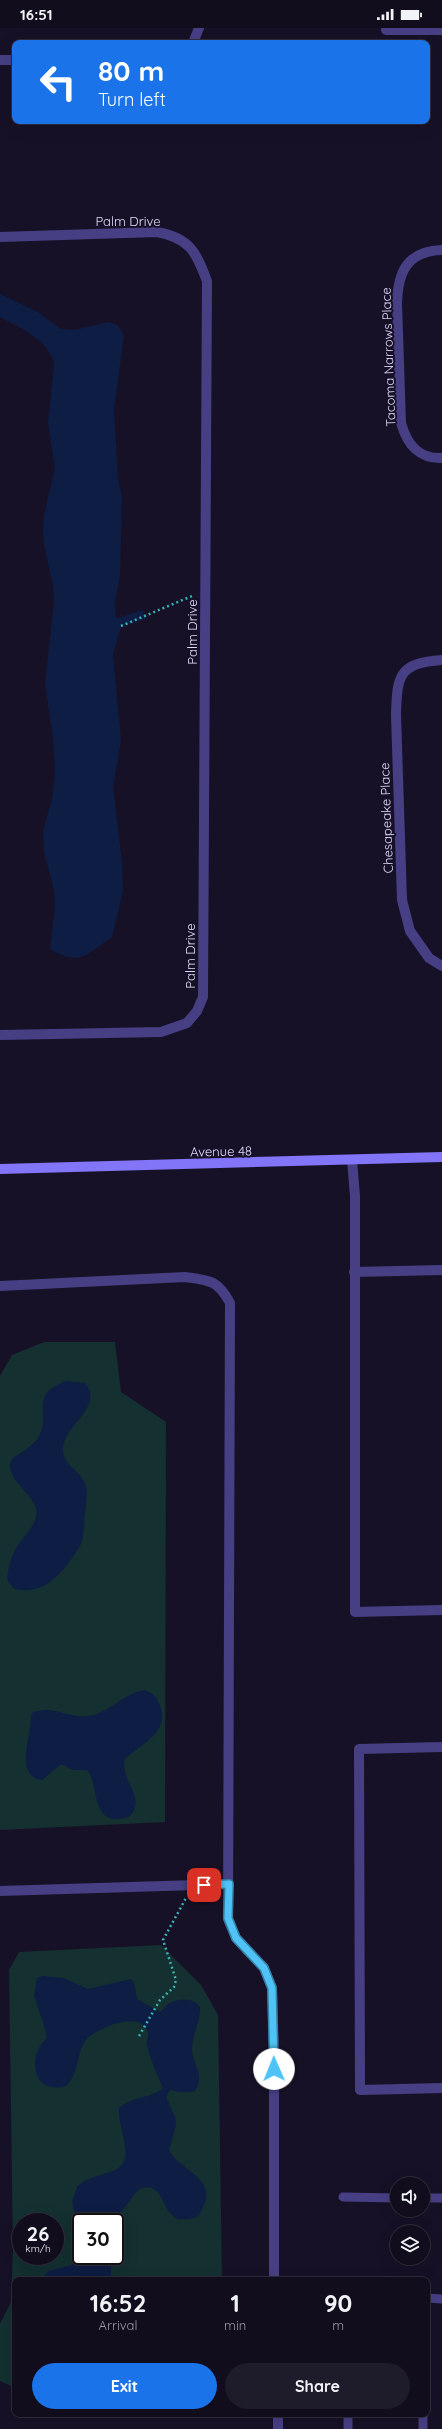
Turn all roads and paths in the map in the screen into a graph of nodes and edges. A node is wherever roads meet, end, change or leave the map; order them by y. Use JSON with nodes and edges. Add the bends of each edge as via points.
{"nodes":[{"id":1,"x":199,"y":28,"type":"edge"},
{"id":2,"x":386,"y":30,"type":"dead end"},
{"id":3,"x":442,"y":30,"type":"edge"},
{"id":4,"x":194,"y":40,"type":"edge"},
{"id":5,"x":0,"y":60,"type":"edge"},
{"id":6,"x":12,"y":60,"type":"edge"},
{"id":7,"x":0,"y":237,"type":"edge"},
{"id":8,"x":442,"y":250,"type":"edge"},
{"id":9,"x":442,"y":458,"type":"edge"},
{"id":10,"x":205,"y":590,"type":"junction"},
{"id":11,"x":121,"y":626,"type":"dead end"},
{"id":12,"x":442,"y":660,"type":"edge"},
{"id":13,"x":442,"y":966,"type":"edge"},
{"id":14,"x":0,"y":1036,"type":"edge"},
{"id":15,"x":442,"y":1157,"type":"edge"},
{"id":16,"x":352,"y":1160,"type":"junction"},
{"id":17,"x":0,"y":1169,"type":"edge"},
{"id":18,"x":442,"y":1270,"type":"edge"},
{"id":19,"x":354,"y":1272,"type":"junction"},
{"id":20,"x":0,"y":1286,"type":"edge"},
{"id":21,"x":442,"y":1610,"type":"edge"},
{"id":22,"x":442,"y":1747,"type":"edge"},
{"id":23,"x":229,"y":1884,"type":"junction"},
{"id":24,"x":193,"y":1885,"type":"junction"},
{"id":25,"x":0,"y":1891,"type":"edge"},
{"id":26,"x":139,"y":2036,"type":"dead end"},
{"id":27,"x":442,"y":2088,"type":"edge"},
{"id":28,"x":343,"y":2197,"type":"dead end"},
{"id":29,"x":390,"y":2198,"type":"edge"},
{"id":30,"x":430,"y":2198,"type":"edge"},
{"id":31,"x":442,"y":2198,"type":"edge"},
{"id":32,"x":274,"y":2277,"type":"edge"},
{"id":33,"x":430,"y":2298,"type":"edge"},
{"id":34,"x":442,"y":2299,"type":"edge"},
{"id":35,"x":278,"y":2417,"type":"edge"},
{"id":36,"x":348,"y":2417,"type":"edge"},
{"id":37,"x":423,"y":2417,"type":"edge"},
{"id":38,"x":278,"y":2429,"type":"edge"},
{"id":39,"x":348,"y":2429,"type":"edge"},
{"id":40,"x":422,"y":2429,"type":"edge"}],
"edges":[{"from":1,"to":4,"type":"street"},
{"from":2,"to":3,"type":"street"},
{"from":5,"to":6,"type":"street"},
{"from":7,"to":10,"type":"street","name":"Palm Drive","via":[[158,232],[173,235],[193,248],[207,280]]},
{"from":8,"to":9,"type":"street","name":"Tacoma Narrows Place","via":[[417,255],[406,265],[398,284],[397,310],[401,423],[405,437],[412,448],[422,455]]},
{"from":10,"to":11,"type":"path"},
{"from":10,"to":14,"type":"street","name":"Palm Drive","via":[[203,997],[197,1011],[187,1023],[161,1032]]},
{"from":12,"to":13,"type":"street","name":"Chesapeake Place","via":[[418,662],[404,671],[397,691],[396,715],[402,900],[410,931],[429,958]]},
{"from":15,"to":16,"type":"main road","name":"Avenue 48"},
{"from":16,"to":17,"type":"main road","name":"Avenue 48"},
{"from":16,"to":19,"type":"street","via":[[355,1196]]},
{"from":18,"to":19,"type":"street"},
{"from":19,"to":21,"type":"street","via":[[355,1612]]},
{"from":20,"to":23,"type":"street","via":[[185,1277],[211,1280],[224,1290],[230,1303]]},
{"from":22,"to":27,"type":"street","via":[[359,1749],[360,2090]]},
{"from":23,"to":24,"type":"street"},
{"from":23,"to":32,"type":"street","via":[[228,1918],[236,1938],[264,1968],[272,1988]]},
{"from":24,"to":25,"type":"street"},
{"from":24,"to":26,"type":"path","via":[[163,1940],[176,1980],[174,1987],[155,2009]]},
{"from":28,"to":29,"type":"lane"},
{"from":30,"to":31,"type":"lane"},
{"from":33,"to":34,"type":"lane"},
{"from":35,"to":38,"type":"street"},
{"from":36,"to":39,"type":"lane"},
{"from":37,"to":40,"type":"lane"}]}
